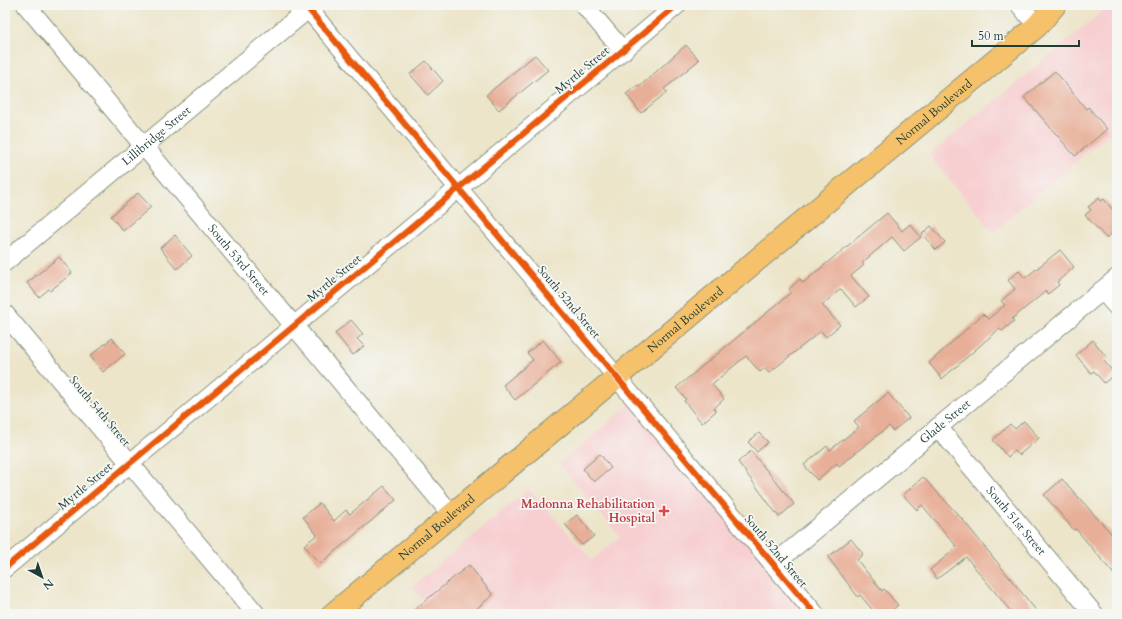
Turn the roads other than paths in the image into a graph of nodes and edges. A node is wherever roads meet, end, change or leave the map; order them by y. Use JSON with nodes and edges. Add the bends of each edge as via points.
{"nodes":[{"id":1,"x":26,"y":5,"type":"edge"},
{"id":2,"x":584,"y":5,"type":"edge"},
{"id":3,"x":677,"y":5,"type":"edge"},
{"id":4,"x":1020,"y":5,"type":"edge"},
{"id":5,"x":1055,"y":5,"type":"edge"},
{"id":6,"x":1072,"y":5,"type":"edge"},
{"id":7,"x":307,"y":7,"type":"edge"},
{"id":8,"x":1037,"y":26,"type":"junction"},
{"id":9,"x":623,"y":50,"type":"junction"},
{"id":10,"x":144,"y":146,"type":"junction"},
{"id":11,"x":458,"y":188,"type":"junction"},
{"id":12,"x":5,"y":262,"type":"edge"},
{"id":13,"x":1117,"y":278,"type":"edge"},
{"id":14,"x":1102,"y":290,"type":"junction"},
{"id":15,"x":1117,"y":307,"type":"edge"},
{"id":16,"x":5,"y":314,"type":"edge"},
{"id":17,"x":294,"y":326,"type":"junction"},
{"id":18,"x":617,"y":376,"type":"junction"},
{"id":19,"x":938,"y":427,"type":"junction"},
{"id":20,"x":129,"y":463,"type":"junction"},
{"id":21,"x":452,"y":515,"type":"junction"},
{"id":22,"x":773,"y":565,"type":"junction"},
{"id":23,"x":5,"y":568,"type":"edge"},
{"id":24,"x":256,"y":614,"type":"edge"},
{"id":25,"x":332,"y":614,"type":"edge"},
{"id":26,"x":815,"y":614,"type":"edge"},
{"id":27,"x":1094,"y":614,"type":"edge"}],
"edges":[{"from":1,"to":10,"type":"street","name":"South 53rd Street"},
{"from":2,"to":9,"type":"street"},
{"from":3,"to":9,"type":"street","name":"Myrtle Street"},
{"from":4,"to":8,"type":"street"},
{"from":5,"to":8,"type":"main road","name":"Normal Boulevard"},
{"from":6,"to":8,"type":"main road","name":"Normal Boulevard"},
{"from":7,"to":10,"type":"street","name":"Lillibridge Street"},
{"from":7,"to":11,"type":"street","name":"South 52nd Street"},
{"from":8,"to":18,"type":"main road","name":"Normal Boulevard"},
{"from":9,"to":11,"type":"street","name":"Myrtle Street"},
{"from":10,"to":12,"type":"street","name":"Lillibridge Street"},
{"from":10,"to":17,"type":"street","name":"South 53rd Street"},
{"from":11,"to":17,"type":"street","name":"Myrtle Street"},
{"from":11,"to":18,"type":"street","name":"South 52nd Street"},
{"from":13,"to":14,"type":"street","name":"Glade Street"},
{"from":14,"to":15,"type":"street"},
{"from":14,"to":19,"type":"street","name":"Glade Street"},
{"from":16,"to":20,"type":"street","name":"South 54th Street"},
{"from":17,"to":20,"type":"street","name":"Myrtle Street"},
{"from":17,"to":21,"type":"street","name":"South 53rd Street"},
{"from":18,"to":21,"type":"main road","name":"Normal Boulevard"},
{"from":18,"to":22,"type":"street","name":"South 52nd Street"},
{"from":19,"to":22,"type":"street","name":"Glade Street"},
{"from":19,"to":27,"type":"street","name":"South 51st Street"},
{"from":20,"to":23,"type":"street","name":"Myrtle Street"},
{"from":20,"to":24,"type":"street","name":"South 54th Street"},
{"from":21,"to":25,"type":"main road","name":"Normal Boulevard"},
{"from":22,"to":26,"type":"street","name":"South 52nd Street"}]}
